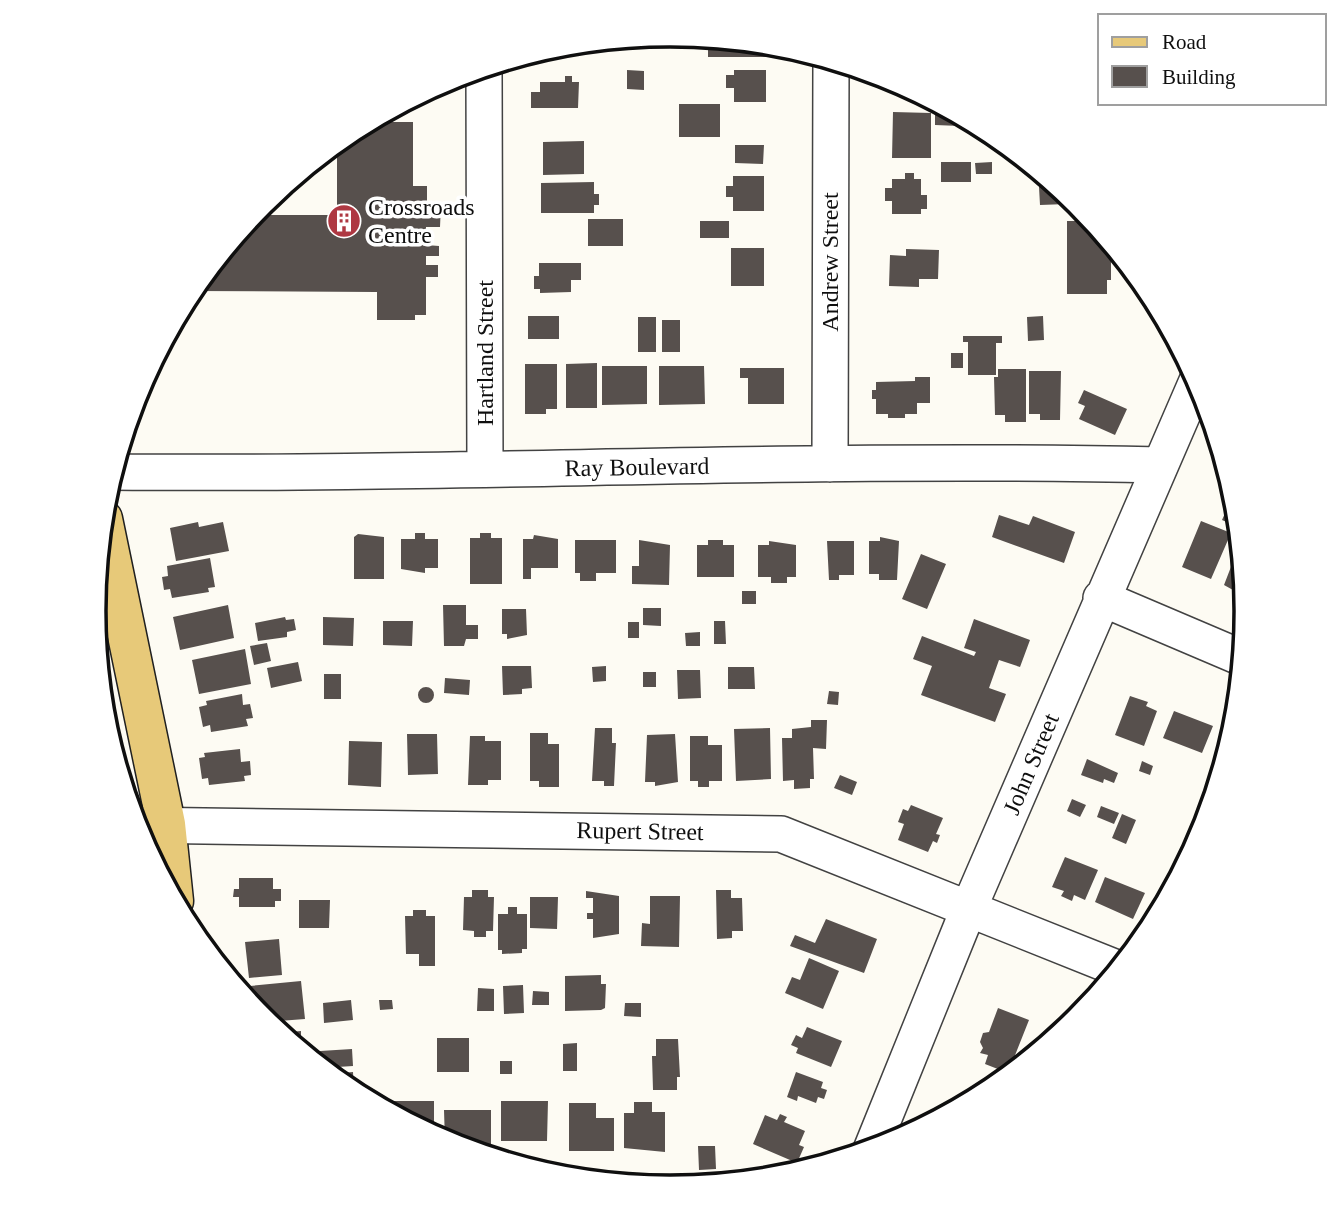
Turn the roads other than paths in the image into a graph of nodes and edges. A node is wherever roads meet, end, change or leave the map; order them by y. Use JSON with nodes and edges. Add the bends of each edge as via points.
{"nodes":[{"id":1,"x":831,"y":71,"type":"edge"},
{"id":2,"x":484,"y":79,"type":"edge"},
{"id":3,"x":1191,"y":395,"type":"edge"},
{"id":4,"x":830,"y":464,"type":"junction"},
{"id":5,"x":1160,"y":465,"type":"junction"},
{"id":6,"x":485,"y":469,"type":"junction"},
{"id":7,"x":123,"y":472,"type":"edge"},
{"id":8,"x":109,"y":557,"type":"edge"},
{"id":9,"x":1101,"y":598,"type":"junction"},
{"id":10,"x":1232,"y":654,"type":"edge"},
{"id":11,"x":151,"y":824,"type":"edge"},
{"id":12,"x":158,"y":847,"type":"edge"},
{"id":13,"x":969,"y":908,"type":"junction"},
{"id":14,"x":1110,"y":965,"type":"edge"},
{"id":15,"x":878,"y":1136,"type":"edge"}],
"edges":[{"from":1,"to":4,"type":"street","name":"Andrew Street"},
{"from":2,"to":6,"type":"street","name":"Hartland Street"},
{"from":3,"to":5,"type":"street","name":"John Street"},
{"from":4,"to":5,"type":"street","name":"Ray Boulevard"},
{"from":4,"to":6,"type":"street","name":"Ray Boulevard"},
{"from":5,"to":9,"type":"street","name":"John Street"},
{"from":6,"to":7,"type":"street","name":"Ray Boulevard"},
{"from":8,"to":11,"type":"main road"},
{"from":9,"to":10,"type":"street"},
{"from":9,"to":13,"type":"street","name":"John Street"},
{"from":11,"to":12,"type":"main road"},
{"from":11,"to":13,"type":"street","name":"Rupert Street","via":[[781,834]]},
{"from":13,"to":14,"type":"street","name":"Rupert Street"},
{"from":13,"to":15,"type":"street","name":"John Street"}]}
